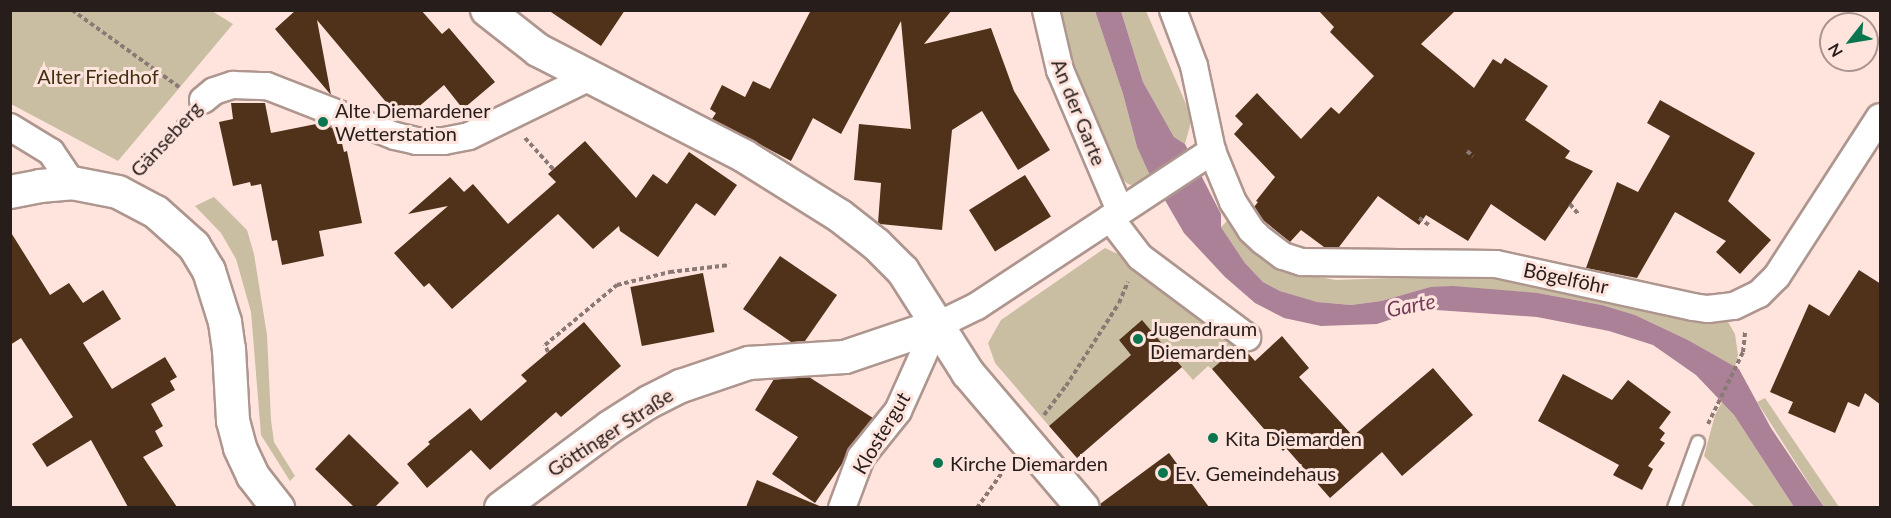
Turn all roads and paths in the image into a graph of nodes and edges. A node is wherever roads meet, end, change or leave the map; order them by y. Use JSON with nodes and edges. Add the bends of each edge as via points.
{"nodes":[{"id":1,"x":72,"y":10,"type":"edge"},
{"id":2,"x":487,"y":10,"type":"edge"},
{"id":3,"x":1046,"y":10,"type":"edge"},
{"id":4,"x":1173,"y":10,"type":"edge"},
{"id":5,"x":588,"y":78,"type":"junction"},
{"id":6,"x":203,"y":100,"type":"junction"},
{"id":7,"x":507,"y":117,"type":"junction"},
{"id":8,"x":1881,"y":117,"type":"edge"},
{"id":9,"x":10,"y":128,"type":"edge"},
{"id":10,"x":1467,"y":151,"type":"dead end"},
{"id":11,"x":1473,"y":156,"type":"dead end"},
{"id":12,"x":1203,"y":157,"type":"junction"},
{"id":13,"x":553,"y":169,"type":"dead end"},
{"id":14,"x":72,"y":183,"type":"junction"},
{"id":15,"x":10,"y":192,"type":"edge"},
{"id":16,"x":118,"y":192,"type":"junction"},
{"id":17,"x":1570,"y":204,"type":"dead end"},
{"id":18,"x":1115,"y":214,"type":"junction"},
{"id":19,"x":1578,"y":214,"type":"dead end"},
{"id":20,"x":1419,"y":218,"type":"dead end"},
{"id":21,"x":1429,"y":225,"type":"dead end"},
{"id":22,"x":1140,"y":257,"type":"junction"},
{"id":23,"x":730,"y":265,"type":"dead end"},
{"id":24,"x":670,"y":272,"type":"junction"},
{"id":25,"x":672,"y":279,"type":"dead end"},
{"id":26,"x":936,"y":326,"type":"junction"},
{"id":27,"x":1246,"y":337,"type":"dead end"},
{"id":28,"x":548,"y":352,"type":"dead end"},
{"id":29,"x":1737,"y":368,"type":"dead end"},
{"id":30,"x":1713,"y":414,"type":"dead end"},
{"id":31,"x":1025,"y":439,"type":"junction"},
{"id":32,"x":1698,"y":442,"type":"dead end"},
{"id":33,"x":278,"y":507,"type":"edge"},
{"id":34,"x":501,"y":507,"type":"edge"},
{"id":35,"x":842,"y":507,"type":"edge"},
{"id":36,"x":977,"y":507,"type":"edge"},
{"id":37,"x":1083,"y":507,"type":"edge"},
{"id":38,"x":1674,"y":507,"type":"edge"}],
"edges":[{"from":1,"to":6,"type":"path"},
{"from":2,"to":5,"type":"street","via":[[538,50]]},
{"from":3,"to":18,"type":"street","name":"An der Garte","via":[[1060,70]]},
{"from":4,"to":12,"type":"street","name":"Bögelföhr","via":[[1194,66]]},
{"from":5,"to":7,"type":"street","name":"Gänseberg"},
{"from":5,"to":26,"type":"street","via":[[744,156],[840,216],[903,271]]},
{"from":6,"to":7,"type":"street","name":"Gänseberg","via":[[232,85],[267,86],[395,136],[431,142],[469,135]]},
{"from":6,"to":16,"type":"path","name":"Gänseberg","via":[[168,131]]},
{"from":7,"to":13,"type":"path"},
{"from":8,"to":12,"type":"street","name":"Bögelföhr","via":[[1767,287],[1748,301],[1708,309],[1496,264],[1317,264],[1293,260],[1274,250],[1247,224]]},
{"from":9,"to":14,"type":"street","via":[[51,152]]},
{"from":10,"to":11,"type":"path"},
{"from":12,"to":18,"type":"street"},
{"from":14,"to":15,"type":"street"},
{"from":14,"to":16,"type":"street"},
{"from":16,"to":33,"type":"street","via":[[176,227],[209,271],[228,340],[233,421],[240,448],[253,476]]},
{"from":17,"to":19,"type":"path"},
{"from":18,"to":22,"type":"street","name":"An der Garte"},
{"from":18,"to":26,"type":"street","via":[[977,306]]},
{"from":20,"to":21,"type":"path"},
{"from":22,"to":27,"type":"street","name":"An der Garte"},
{"from":22,"to":31,"type":"path","via":[[1119,303],[1066,386]]},
{"from":23,"to":24,"type":"path"},
{"from":24,"to":25,"type":"path"},
{"from":24,"to":28,"type":"path","via":[[617,285],[545,345]]},
{"from":26,"to":31,"type":"street","via":[[968,373]]},
{"from":26,"to":34,"type":"street","name":"Göttinger Straße","via":[[845,357],[749,363],[681,386],[610,427]]},
{"from":26,"to":35,"type":"street","name":"Klostergut","via":[[898,411],[861,457]]},
{"from":29,"to":30,"type":"path"},
{"from":31,"to":36,"type":"path"},
{"from":31,"to":37,"type":"street"},
{"from":32,"to":38,"type":"lane"}]}
